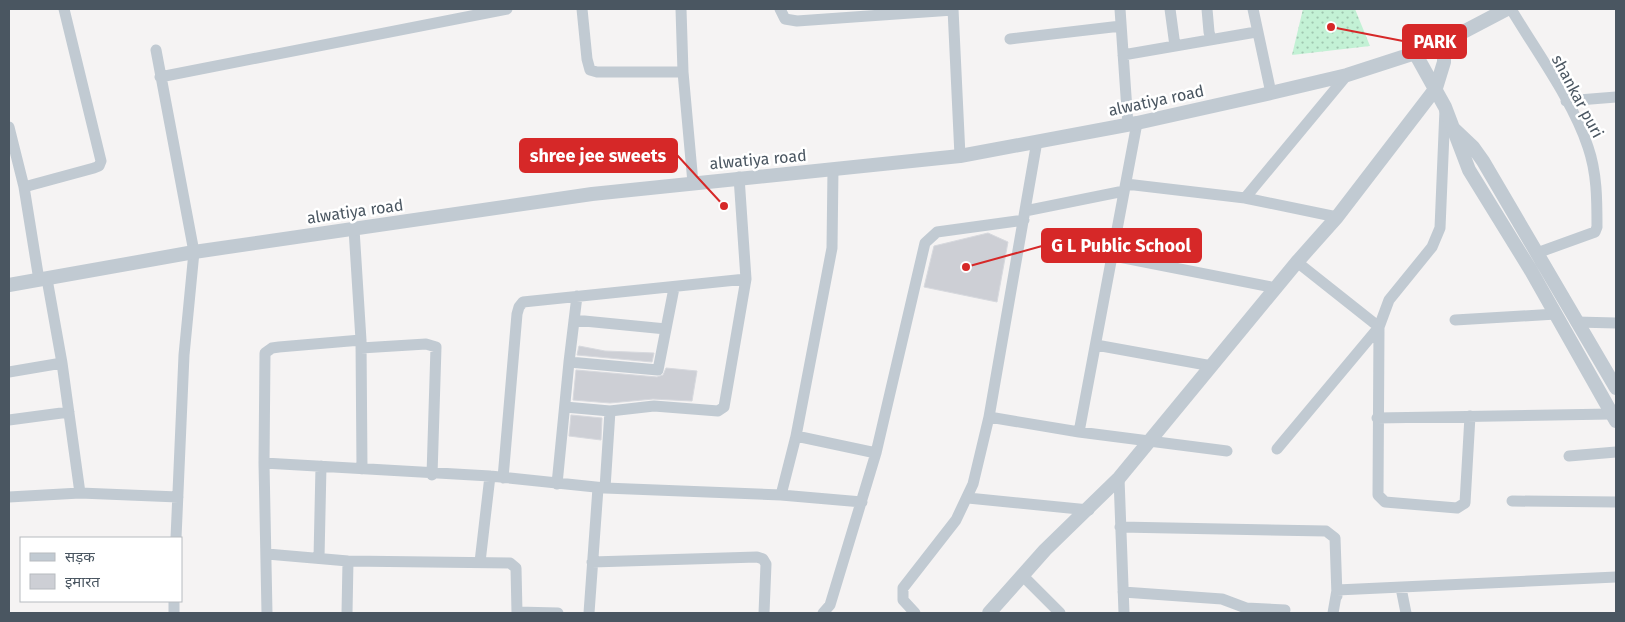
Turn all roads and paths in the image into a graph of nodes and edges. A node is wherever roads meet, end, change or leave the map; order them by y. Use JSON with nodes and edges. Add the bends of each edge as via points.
{"nodes":[{"id":1,"x":64,"y":9,"type":"edge"},
{"id":2,"x":501,"y":9,"type":"edge"},
{"id":3,"x":582,"y":9,"type":"edge"},
{"id":4,"x":681,"y":9,"type":"edge"},
{"id":5,"x":780,"y":9,"type":"edge"},
{"id":6,"x":953,"y":9,"type":"edge"},
{"id":7,"x":1120,"y":9,"type":"edge"},
{"id":8,"x":1170,"y":9,"type":"edge"},
{"id":9,"x":1207,"y":9,"type":"edge"},
{"id":10,"x":1253,"y":9,"type":"edge"},
{"id":11,"x":1507,"y":9,"type":"edge"},
{"id":12,"x":1511,"y":9,"type":"edge"},
{"id":13,"x":1121,"y":26,"type":"junction"},
{"id":14,"x":1256,"y":32,"type":"junction"},
{"id":15,"x":1010,"y":39,"type":"dead end"},
{"id":16,"x":1212,"y":40,"type":"junction"},
{"id":17,"x":1444,"y":42,"type":"junction"},
{"id":18,"x":1175,"y":46,"type":"junction"},
{"id":19,"x":156,"y":50,"type":"dead end"},
{"id":20,"x":1415,"y":52,"type":"junction"},
{"id":21,"x":1123,"y":55,"type":"junction"},
{"id":22,"x":683,"y":72,"type":"junction"},
{"id":23,"x":1347,"y":75,"type":"junction"},
{"id":24,"x":160,"y":77,"type":"junction"},
{"id":25,"x":1436,"y":88,"type":"junction"},
{"id":26,"x":1270,"y":93,"type":"junction"},
{"id":27,"x":1616,"y":97,"type":"edge"},
{"id":28,"x":1566,"y":101,"type":"junction"},
{"id":29,"x":1445,"y":107,"type":"junction"},
{"id":30,"x":1133,"y":124,"type":"junction"},
{"id":31,"x":9,"y":127,"type":"edge"},
{"id":32,"x":1453,"y":129,"type":"junction"},
{"id":33,"x":1037,"y":141,"type":"junction"},
{"id":34,"x":960,"y":156,"type":"junction"},
{"id":35,"x":833,"y":169,"type":"junction"},
{"id":36,"x":740,"y":177,"type":"junction"},
{"id":37,"x":693,"y":182,"type":"junction"},
{"id":38,"x":24,"y":187,"type":"junction"},
{"id":39,"x":1125,"y":187,"type":"junction"},
{"id":40,"x":1245,"y":198,"type":"junction"},
{"id":41,"x":1024,"y":216,"type":"junction"},
{"id":42,"x":1337,"y":217,"type":"junction"},
{"id":43,"x":354,"y":229,"type":"junction"},
{"id":44,"x":194,"y":252,"type":"junction"},
{"id":45,"x":1537,"y":253,"type":"junction"},
{"id":46,"x":1114,"y":256,"type":"junction"},
{"id":47,"x":1297,"y":262,"type":"junction"},
{"id":48,"x":746,"y":279,"type":"junction"},
{"id":49,"x":43,"y":280,"type":"junction"},
{"id":50,"x":9,"y":285,"type":"edge"},
{"id":51,"x":674,"y":288,"type":"junction"},
{"id":52,"x":1276,"y":288,"type":"junction"},
{"id":53,"x":577,"y":296,"type":"junction"},
{"id":54,"x":1556,"y":314,"type":"junction"},
{"id":55,"x":574,"y":320,"type":"junction"},
{"id":56,"x":1455,"y":320,"type":"dead end"},
{"id":57,"x":1576,"y":322,"type":"junction"},
{"id":58,"x":1616,"y":323,"type":"edge"},
{"id":59,"x":1379,"y":327,"type":"junction"},
{"id":60,"x":666,"y":329,"type":"junction"},
{"id":61,"x":361,"y":344,"type":"junction"},
{"id":62,"x":1096,"y":345,"type":"junction"},
{"id":63,"x":569,"y":362,"type":"junction"},
{"id":64,"x":62,"y":363,"type":"junction"},
{"id":65,"x":1212,"y":366,"type":"junction"},
{"id":66,"x":9,"y":372,"type":"edge"},
{"id":67,"x":1616,"y":388,"type":"edge"},
{"id":68,"x":565,"y":406,"type":"junction"},
{"id":69,"x":610,"y":411,"type":"junction"},
{"id":70,"x":69,"y":412,"type":"junction"},
{"id":71,"x":1470,"y":416,"type":"junction"},
{"id":72,"x":989,"y":417,"type":"junction"},
{"id":73,"x":1614,"y":417,"type":"edge"},
{"id":74,"x":1377,"y":418,"type":"junction"},
{"id":75,"x":9,"y":420,"type":"edge"},
{"id":76,"x":1079,"y":432,"type":"junction"},
{"id":77,"x":796,"y":436,"type":"junction"},
{"id":78,"x":1151,"y":440,"type":"junction"},
{"id":79,"x":1277,"y":449,"type":"dead end"},
{"id":80,"x":1227,"y":451,"type":"dead end"},
{"id":81,"x":876,"y":452,"type":"junction"},
{"id":82,"x":1616,"y":452,"type":"edge"},
{"id":83,"x":1568,"y":456,"type":"dead end"},
{"id":84,"x":264,"y":463,"type":"junction"},
{"id":85,"x":321,"y":466,"type":"junction"},
{"id":86,"x":362,"y":469,"type":"junction"},
{"id":87,"x":432,"y":475,"type":"junction"},
{"id":88,"x":490,"y":476,"type":"junction"},
{"id":89,"x":503,"y":478,"type":"junction"},
{"id":90,"x":1119,"y":478,"type":"junction"},
{"id":91,"x":557,"y":484,"type":"junction"},
{"id":92,"x":601,"y":488,"type":"junction"},
{"id":93,"x":80,"y":493,"type":"junction"},
{"id":94,"x":781,"y":496,"type":"junction"},
{"id":95,"x":9,"y":497,"type":"edge"},
{"id":96,"x":178,"y":497,"type":"junction"},
{"id":97,"x":968,"y":498,"type":"junction"},
{"id":98,"x":1512,"y":501,"type":"dead end"},
{"id":99,"x":862,"y":502,"type":"junction"},
{"id":100,"x":1616,"y":502,"type":"edge"},
{"id":101,"x":1089,"y":510,"type":"junction"},
{"id":102,"x":1120,"y":527,"type":"junction"},
{"id":103,"x":176,"y":537,"type":"edge"},
{"id":104,"x":267,"y":554,"type":"junction"},
{"id":105,"x":319,"y":558,"type":"junction"},
{"id":106,"x":348,"y":560,"type":"junction"},
{"id":107,"x":480,"y":562,"type":"junction"},
{"id":108,"x":592,"y":562,"type":"junction"},
{"id":109,"x":1022,"y":575,"type":"junction"},
{"id":110,"x":1616,"y":576,"type":"edge"},
{"id":111,"x":1401,"y":588,"type":"junction"},
{"id":112,"x":1337,"y":590,"type":"junction"},
{"id":113,"x":1123,"y":592,"type":"junction"},
{"id":114,"x":1285,"y":610,"type":"dead end"},
{"id":115,"x":267,"y":613,"type":"edge"},
{"id":116,"x":347,"y":613,"type":"edge"},
{"id":117,"x":517,"y":613,"type":"edge"},
{"id":118,"x":558,"y":613,"type":"edge"},
{"id":119,"x":589,"y":613,"type":"edge"},
{"id":120,"x":764,"y":613,"type":"edge"},
{"id":121,"x":823,"y":613,"type":"edge"},
{"id":122,"x":915,"y":613,"type":"edge"},
{"id":123,"x":989,"y":613,"type":"edge"},
{"id":124,"x":1060,"y":613,"type":"edge"},
{"id":125,"x":1124,"y":613,"type":"edge"},
{"id":126,"x":1333,"y":613,"type":"edge"},
{"id":127,"x":1339,"y":613,"type":"edge"},
{"id":128,"x":1406,"y":613,"type":"edge"}],
"edges":[{"from":1,"to":38,"type":"street","via":[[101,161],[94,168]]},
{"from":2,"to":24,"type":"street"},
{"from":3,"to":22,"type":"street","via":[[590,70]]},
{"from":4,"to":22,"type":"street"},
{"from":5,"to":6,"type":"street","via":[[785,19],[797,21]]},
{"from":6,"to":34,"type":"street"},
{"from":7,"to":13,"type":"street"},
{"from":8,"to":18,"type":"street"},
{"from":9,"to":16,"type":"street","via":[[1208,32]]},
{"from":10,"to":14,"type":"street"},
{"from":11,"to":17,"type":"street","name":"alwatiya road"},
{"from":12,"to":28,"type":"street","name":"shankar puri"},
{"from":13,"to":15,"type":"street"},
{"from":13,"to":21,"type":"street"},
{"from":14,"to":16,"type":"street"},
{"from":14,"to":26,"type":"street"},
{"from":16,"to":18,"type":"street"},
{"from":17,"to":20,"type":"street","name":"alwatiya road"},
{"from":17,"to":25,"type":"street","via":[[1444,62]]},
{"from":18,"to":21,"type":"street"},
{"from":19,"to":24,"type":"street"},
{"from":20,"to":23,"type":"street","name":"alwatiya road"},
{"from":20,"to":25,"type":"street"},
{"from":21,"to":30,"type":"street"},
{"from":22,"to":37,"type":"street"},
{"from":23,"to":26,"type":"street","name":"alwatiya road"},
{"from":23,"to":40,"type":"street"},
{"from":24,"to":44,"type":"street"},
{"from":25,"to":29,"type":"street"},
{"from":25,"to":42,"type":"street"},
{"from":26,"to":30,"type":"street","name":"alwatiya road"},
{"from":27,"to":28,"type":"street"},
{"from":28,"to":45,"type":"street","name":"shankar puri","via":[[1589,148],[1596,187],[1597,227],[1589,236]]},
{"from":29,"to":32,"type":"street"},
{"from":29,"to":59,"type":"street","via":[[1440,228],[1432,247],[1389,300]]},
{"from":30,"to":33,"type":"street","name":"alwatiya road"},
{"from":30,"to":39,"type":"street"},
{"from":31,"to":38,"type":"street"},
{"from":32,"to":45,"type":"street","via":[[1483,161]]},
{"from":32,"to":54,"type":"street","via":[[1469,170]]},
{"from":33,"to":34,"type":"street","name":"alwatiya road"},
{"from":33,"to":41,"type":"street"},
{"from":34,"to":35,"type":"street","name":"alwatiya road"},
{"from":35,"to":36,"type":"street","name":"alwatiya road"},
{"from":35,"to":77,"type":"street","via":[[832,248]]},
{"from":36,"to":37,"type":"street","name":"alwatiya road"},
{"from":36,"to":48,"type":"street"},
{"from":37,"to":43,"type":"street","name":"alwatiya road"},
{"from":38,"to":49,"type":"street"},
{"from":39,"to":40,"type":"street"},
{"from":39,"to":41,"type":"street"},
{"from":39,"to":46,"type":"street"},
{"from":40,"to":42,"type":"street"},
{"from":41,"to":72,"type":"street"},
{"from":41,"to":81,"type":"street","via":[[937,232],[925,243]]},
{"from":42,"to":47,"type":"street"},
{"from":43,"to":44,"type":"street","name":"alwatiya road"},
{"from":43,"to":61,"type":"street"},
{"from":44,"to":49,"type":"street","name":"alwatiya road"},
{"from":44,"to":96,"type":"street","via":[[184,355]]},
{"from":45,"to":57,"type":"street"},
{"from":46,"to":52,"type":"street"},
{"from":46,"to":62,"type":"street"},
{"from":47,"to":52,"type":"street"},
{"from":47,"to":59,"type":"street"},
{"from":48,"to":51,"type":"street"},
{"from":48,"to":69,"type":"street","via":[[724,408],[718,411],[654,406]]},
{"from":49,"to":50,"type":"street","name":"alwatiya road"},
{"from":49,"to":64,"type":"street"},
{"from":51,"to":53,"type":"street"},
{"from":51,"to":60,"type":"street"},
{"from":52,"to":65,"type":"street"},
{"from":53,"to":55,"type":"street"},
{"from":53,"to":89,"type":"street","via":[[529,300],[519,307]]},
{"from":54,"to":56,"type":"street"},
{"from":54,"to":73,"type":"street"},
{"from":55,"to":60,"type":"street"},
{"from":55,"to":63,"type":"street"},
{"from":57,"to":58,"type":"street"},
{"from":57,"to":67,"type":"street"},
{"from":59,"to":74,"type":"street"},
{"from":59,"to":79,"type":"street"},
{"from":60,"to":63,"type":"street","via":[[658,370]]},
{"from":61,"to":84,"type":"street","via":[[279,347],[265,353]]},
{"from":61,"to":86,"type":"street"},
{"from":61,"to":87,"type":"street","via":[[426,344],[436,347]]},
{"from":62,"to":65,"type":"street"},
{"from":62,"to":76,"type":"street"},
{"from":63,"to":68,"type":"street"},
{"from":64,"to":66,"type":"street"},
{"from":64,"to":70,"type":"street"},
{"from":65,"to":78,"type":"street"},
{"from":68,"to":69,"type":"street"},
{"from":68,"to":91,"type":"street"},
{"from":69,"to":92,"type":"street"},
{"from":70,"to":75,"type":"street"},
{"from":70,"to":93,"type":"street"},
{"from":71,"to":73,"type":"street"},
{"from":71,"to":74,"type":"street"},
{"from":71,"to":74,"type":"street","via":[[1465,503],[1458,508],[1380,500]]},
{"from":72,"to":76,"type":"street"},
{"from":72,"to":97,"type":"street"},
{"from":76,"to":78,"type":"street"},
{"from":77,"to":81,"type":"street"},
{"from":77,"to":94,"type":"street"},
{"from":78,"to":80,"type":"street"},
{"from":78,"to":90,"type":"street"},
{"from":81,"to":99,"type":"street"},
{"from":82,"to":83,"type":"street"},
{"from":84,"to":85,"type":"street"},
{"from":84,"to":104,"type":"street"},
{"from":85,"to":86,"type":"street"},
{"from":85,"to":105,"type":"street"},
{"from":86,"to":87,"type":"street"},
{"from":87,"to":88,"type":"street"},
{"from":88,"to":89,"type":"street"},
{"from":88,"to":107,"type":"street"},
{"from":89,"to":91,"type":"street"},
{"from":90,"to":101,"type":"street"},
{"from":90,"to":102,"type":"street"},
{"from":91,"to":92,"type":"street"},
{"from":92,"to":94,"type":"street"},
{"from":92,"to":108,"type":"street"},
{"from":93,"to":95,"type":"street"},
{"from":93,"to":96,"type":"street"},
{"from":94,"to":99,"type":"street"},
{"from":96,"to":103,"type":"street"},
{"from":97,"to":101,"type":"street"},
{"from":97,"to":122,"type":"street","via":[[956,520],[903,588],[901,596]]},
{"from":98,"to":100,"type":"street"},
{"from":99,"to":121,"type":"street","via":[[830,605]]},
{"from":101,"to":109,"type":"street"},
{"from":102,"to":112,"type":"street","via":[[1326,531],[1335,538]]},
{"from":102,"to":113,"type":"street"},
{"from":104,"to":105,"type":"street"},
{"from":104,"to":115,"type":"street"},
{"from":105,"to":106,"type":"street"},
{"from":106,"to":107,"type":"street"},
{"from":106,"to":116,"type":"street"},
{"from":107,"to":117,"type":"street","via":[[514,565]]},
{"from":108,"to":119,"type":"street"},
{"from":108,"to":120,"type":"street","via":[[757,557],[766,564]]},
{"from":109,"to":123,"type":"street"},
{"from":109,"to":124,"type":"street"},
{"from":110,"to":111,"type":"street"},
{"from":111,"to":112,"type":"street"},
{"from":111,"to":128,"type":"street"},
{"from":112,"to":126,"type":"street"},
{"from":112,"to":127,"type":"street"},
{"from":113,"to":114,"type":"street","via":[[1217,598],[1246,608]]},
{"from":113,"to":125,"type":"street"},
{"from":117,"to":118,"type":"street"}]}
